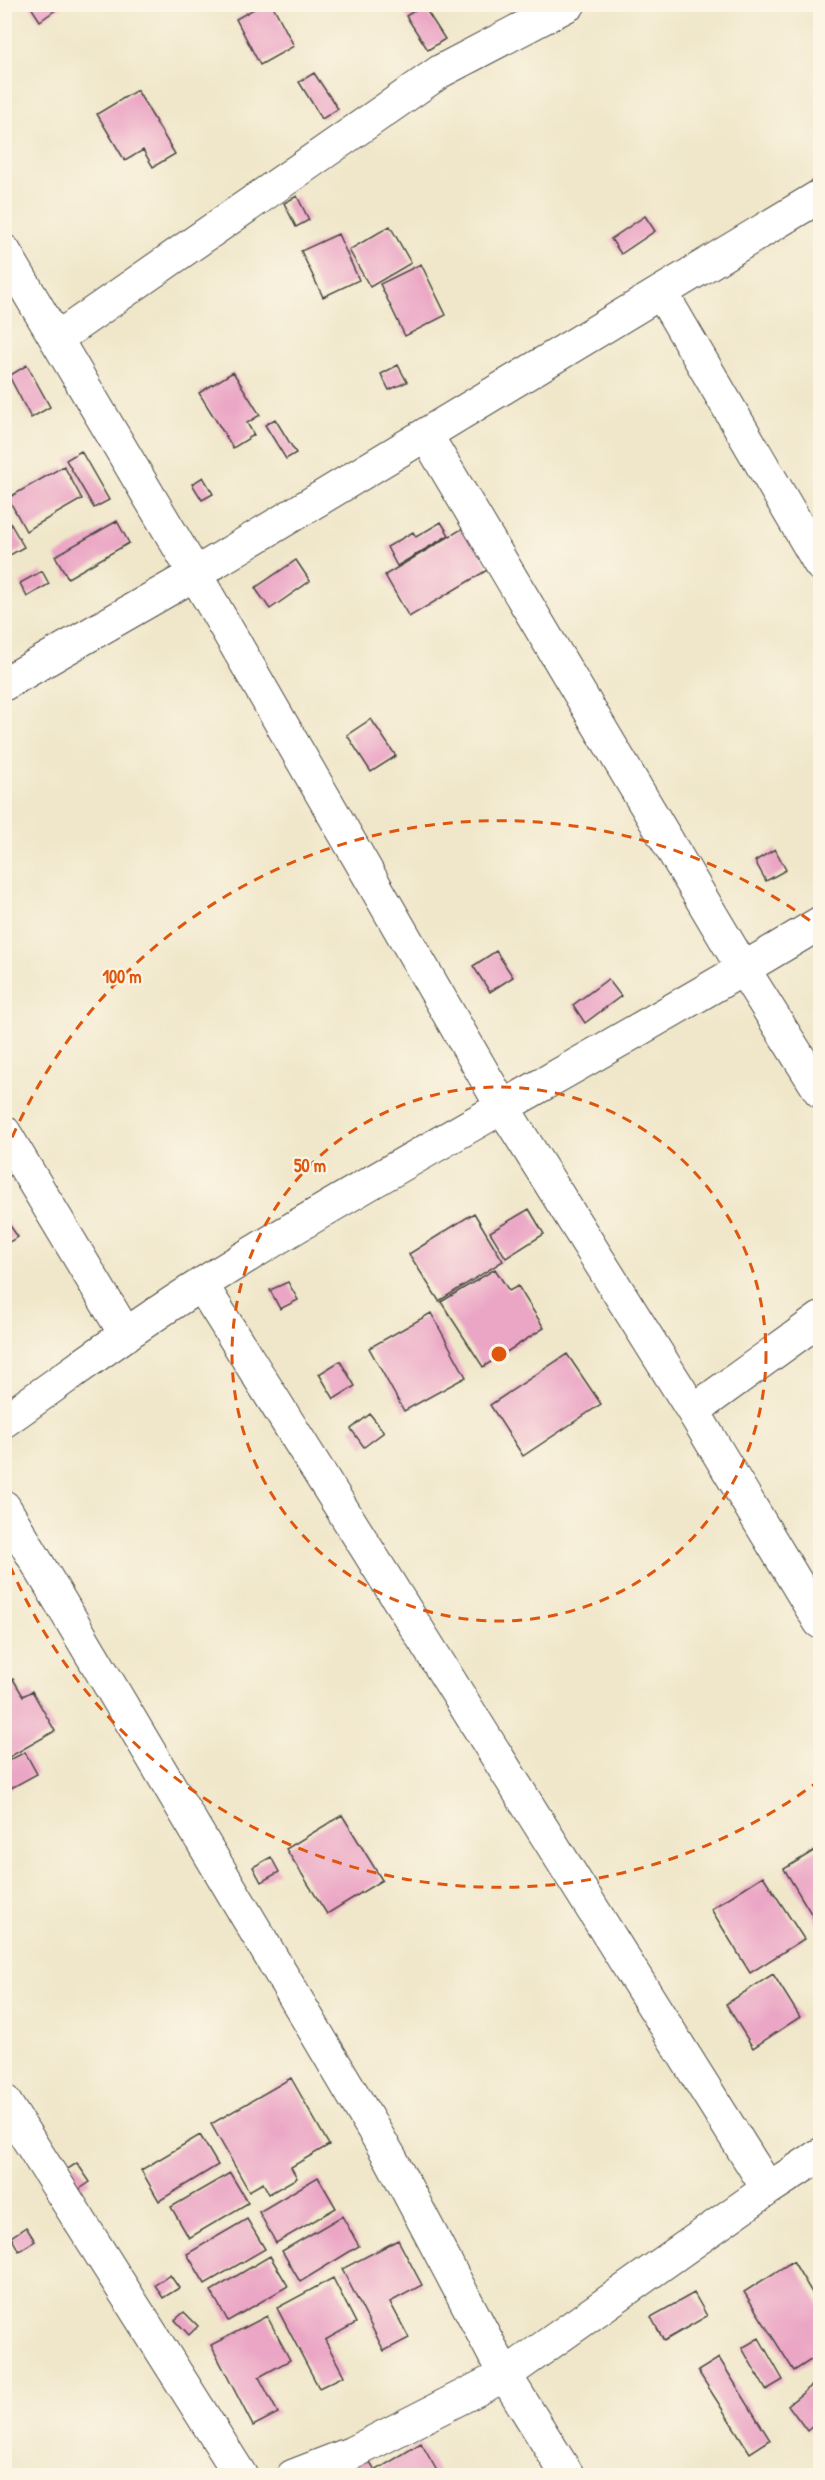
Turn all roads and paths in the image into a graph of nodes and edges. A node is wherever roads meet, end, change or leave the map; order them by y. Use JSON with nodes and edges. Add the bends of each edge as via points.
{"nodes":[{"id":1,"x":569,"y":4,"type":"edge"},
{"id":2,"x":820,"y":196,"type":"edge"},
{"id":3,"x":4,"y":251,"type":"edge"},
{"id":4,"x":662,"y":292,"type":"junction"},
{"id":5,"x":56,"y":339,"type":"junction"},
{"id":6,"x":426,"y":435,"type":"junction"},
{"id":7,"x":820,"y":564,"type":"edge"},
{"id":8,"x":195,"y":574,"type":"junction"},
{"id":9,"x":4,"y":684,"type":"edge"},
{"id":10,"x":820,"y":923,"type":"edge"},
{"id":11,"x":744,"y":970,"type":"junction"},
{"id":12,"x":820,"y":1091,"type":"edge"},
{"id":13,"x":502,"y":1106,"type":"junction"},
{"id":14,"x":4,"y":1132,"type":"edge"},
{"id":15,"x":201,"y":1284,"type":"junction"},
{"id":16,"x":820,"y":1318,"type":"edge"},
{"id":17,"x":126,"y":1335,"type":"junction"},
{"id":18,"x":693,"y":1411,"type":"junction"},
{"id":19,"x":4,"y":1421,"type":"edge"},
{"id":20,"x":4,"y":1507,"type":"edge"},
{"id":21,"x":820,"y":1622,"type":"edge"},
{"id":22,"x":4,"y":2101,"type":"edge"},
{"id":23,"x":820,"y":2155,"type":"edge"},
{"id":24,"x":768,"y":2189,"type":"junction"},
{"id":25,"x":506,"y":2375,"type":"junction"},
{"id":26,"x":241,"y":2475,"type":"edge"},
{"id":27,"x":293,"y":2475,"type":"edge"},
{"id":28,"x":568,"y":2475,"type":"edge"}],
"edges":[{"from":1,"to":5,"type":"street","via":[[441,71]]},
{"from":2,"to":4,"type":"street"},
{"from":3,"to":5,"type":"street"},
{"from":4,"to":6,"type":"street"},
{"from":4,"to":7,"type":"street"},
{"from":5,"to":8,"type":"street"},
{"from":6,"to":8,"type":"street"},
{"from":6,"to":11,"type":"street"},
{"from":8,"to":9,"type":"street"},
{"from":8,"to":13,"type":"street"},
{"from":10,"to":11,"type":"street"},
{"from":11,"to":12,"type":"street"},
{"from":11,"to":13,"type":"street"},
{"from":13,"to":15,"type":"street"},
{"from":13,"to":18,"type":"street"},
{"from":14,"to":17,"type":"street"},
{"from":15,"to":17,"type":"street"},
{"from":15,"to":24,"type":"street"},
{"from":16,"to":18,"type":"street"},
{"from":17,"to":19,"type":"street"},
{"from":18,"to":21,"type":"street"},
{"from":20,"to":25,"type":"street","via":[[391,2159]]},
{"from":22,"to":26,"type":"street"},
{"from":23,"to":24,"type":"street"},
{"from":24,"to":25,"type":"street"},
{"from":25,"to":27,"type":"street","via":[[352,2453]]},
{"from":25,"to":28,"type":"street"}]}
